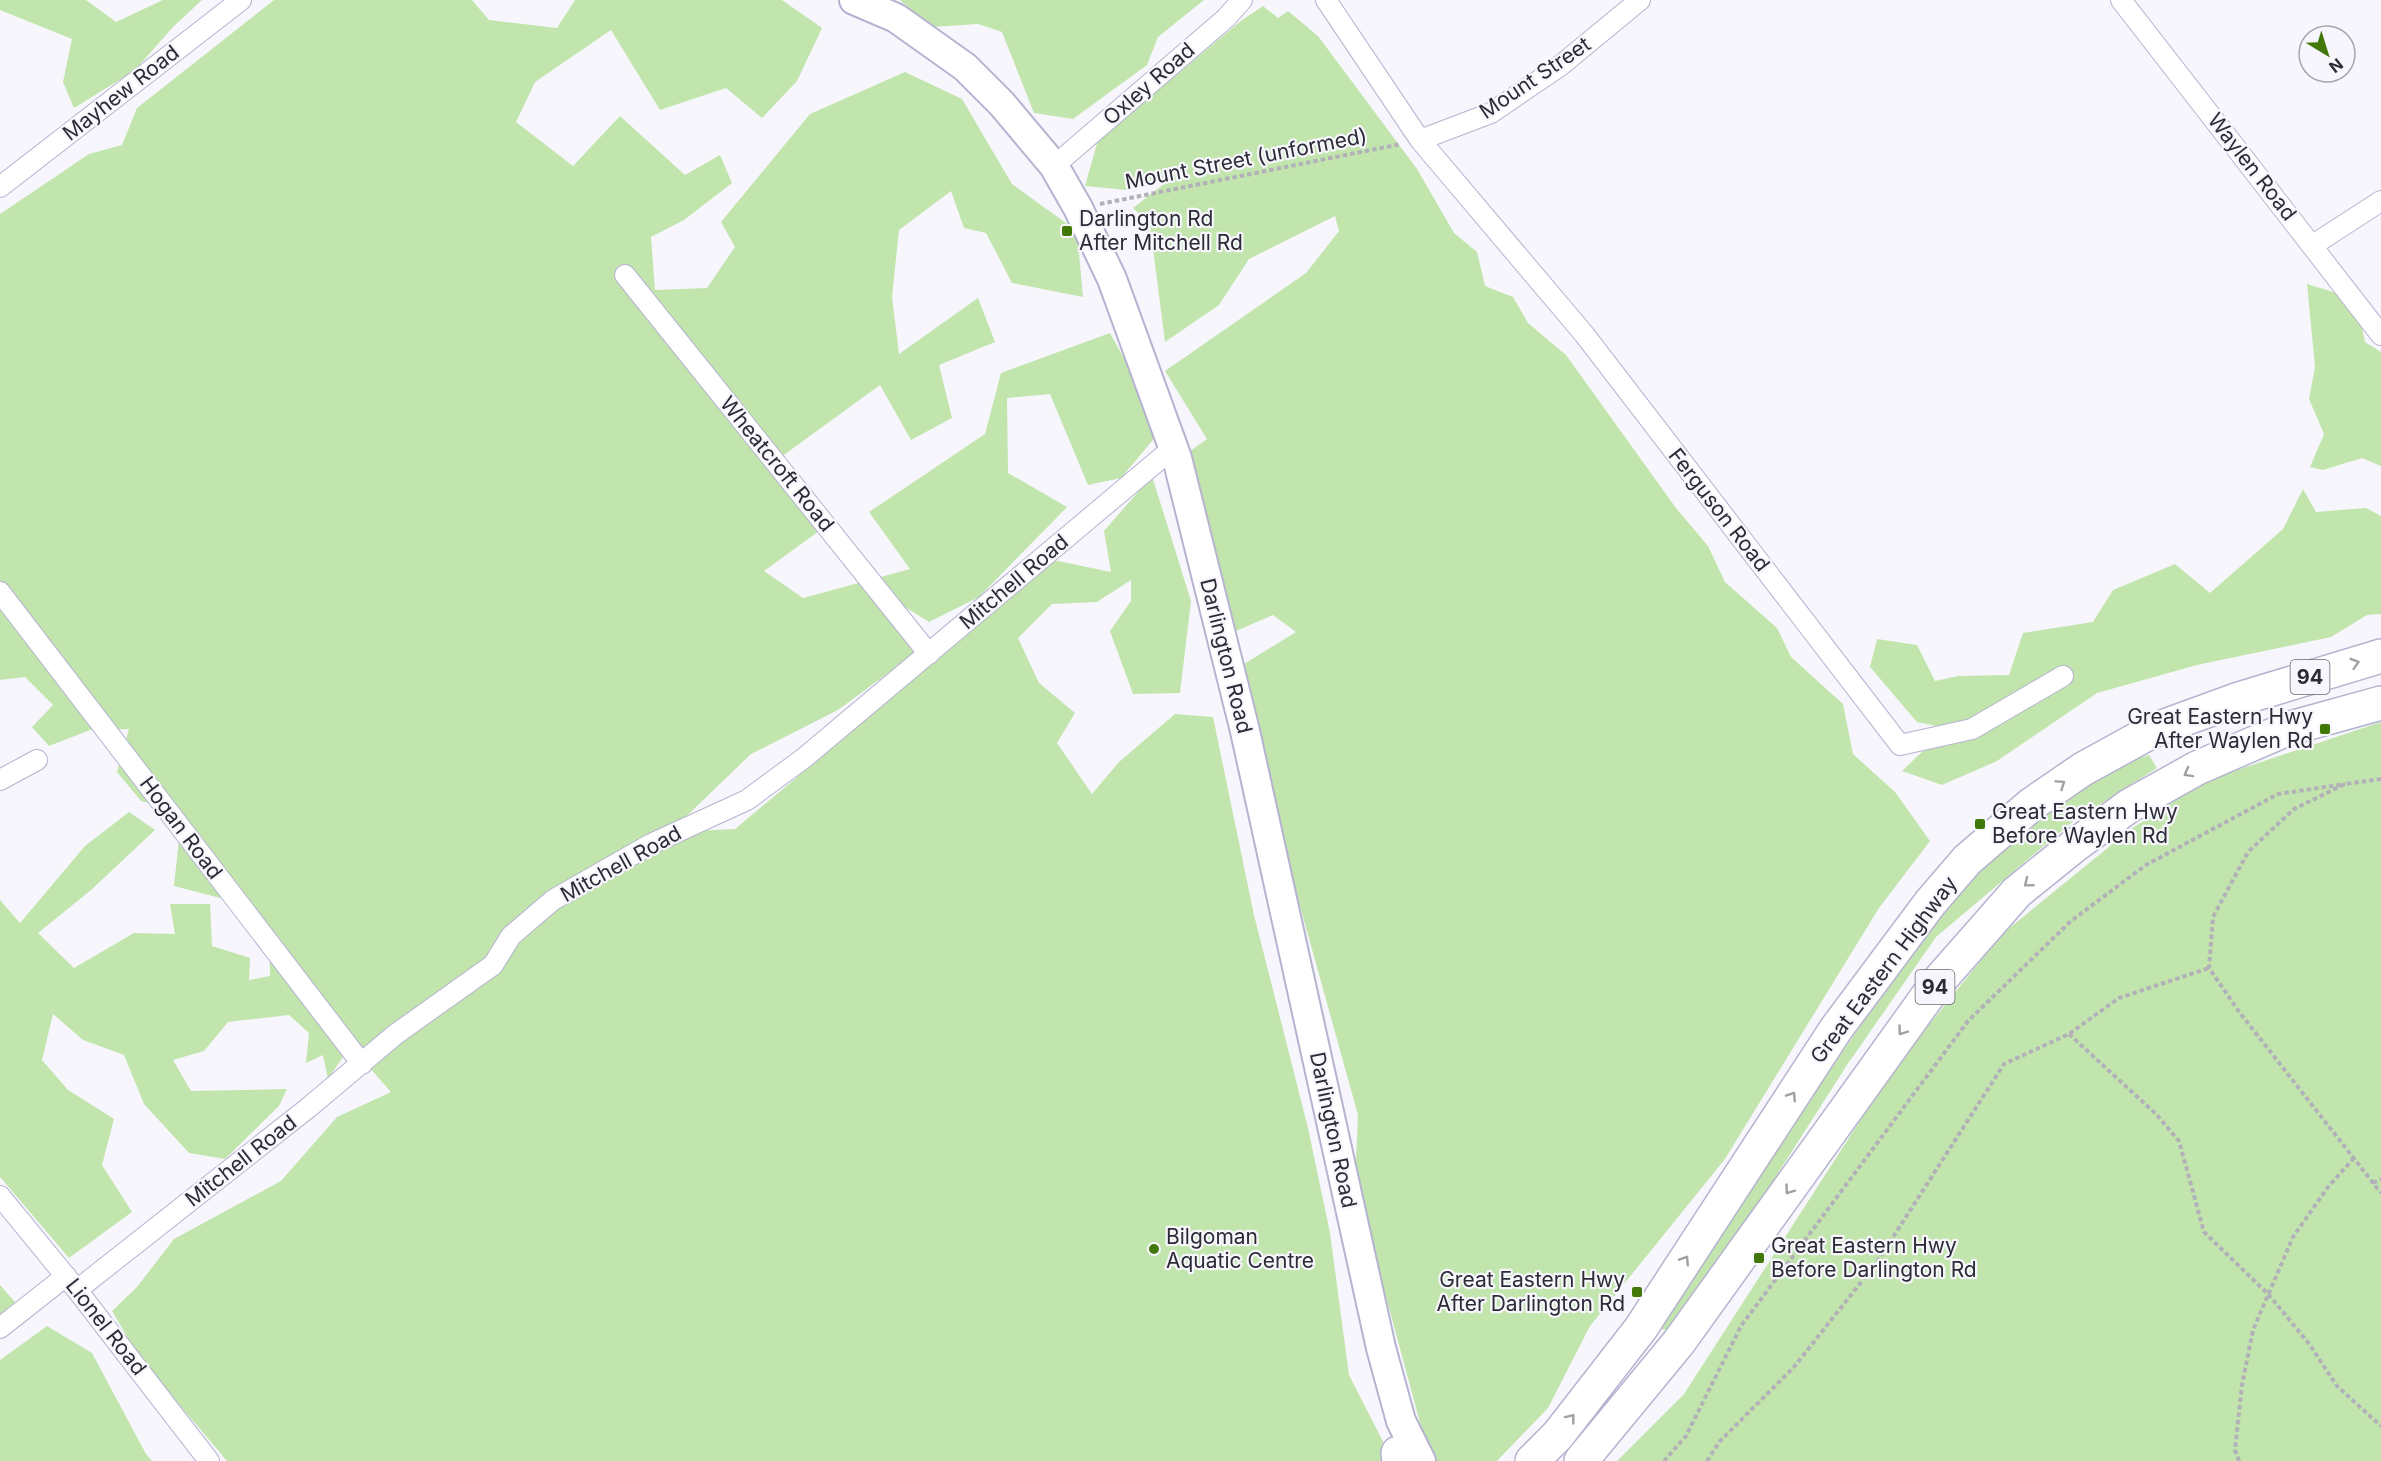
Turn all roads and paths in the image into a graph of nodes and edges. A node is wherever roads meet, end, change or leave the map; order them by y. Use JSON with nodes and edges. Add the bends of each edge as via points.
{"nodes":[{"id":1,"x":241,"y":0,"type":"edge"},
{"id":2,"x":854,"y":0,"type":"edge"},
{"id":3,"x":1242,"y":0,"type":"edge"},
{"id":4,"x":1326,"y":0,"type":"edge"},
{"id":5,"x":1640,"y":0,"type":"edge"},
{"id":6,"x":2121,"y":0,"type":"edge"},
{"id":7,"x":1420,"y":140,"type":"junction"},
{"id":8,"x":1054,"y":166,"type":"junction"},
{"id":9,"x":0,"y":187,"type":"edge"},
{"id":10,"x":2381,"y":201,"type":"edge"},
{"id":11,"x":1078,"y":208,"type":"junction"},
{"id":12,"x":2313,"y":245,"type":"junction"},
{"id":13,"x":625,"y":275,"type":"dead end"},
{"id":14,"x":2381,"y":335,"type":"edge"},
{"id":15,"x":1173,"y":448,"type":"junction"},
{"id":16,"x":0,"y":592,"type":"edge"},
{"id":17,"x":928,"y":654,"type":"junction"},
{"id":18,"x":2381,"y":656,"type":"edge"},
{"id":19,"x":2063,"y":676,"type":"dead end"},
{"id":20,"x":2381,"y":703,"type":"edge"},
{"id":21,"x":37,"y":760,"type":"dead end"},
{"id":22,"x":2381,"y":779,"type":"edge"},
{"id":23,"x":0,"y":780,"type":"edge"},
{"id":24,"x":2345,"y":784,"type":"junction"},
{"id":25,"x":2209,"y":968,"type":"junction"},
{"id":26,"x":2069,"y":1034,"type":"junction"},
{"id":27,"x":362,"y":1064,"type":"junction"},
{"id":28,"x":2354,"y":1158,"type":"junction"},
{"id":29,"x":2381,"y":1179,"type":"edge"},
{"id":30,"x":2373,"y":1182,"type":"junction"},
{"id":31,"x":2381,"y":1193,"type":"edge"},
{"id":32,"x":0,"y":1196,"type":"edge"},
{"id":33,"x":72,"y":1283,"type":"junction"},
{"id":34,"x":2269,"y":1295,"type":"junction"},
{"id":35,"x":0,"y":1328,"type":"edge"},
{"id":36,"x":2381,"y":1426,"type":"edge"},
{"id":37,"x":1404,"y":1459,"type":"edge"},
{"id":38,"x":208,"y":1461,"type":"edge"},
{"id":39,"x":1532,"y":1461,"type":"edge"},
{"id":40,"x":1581,"y":1461,"type":"edge"},
{"id":41,"x":1664,"y":1461,"type":"edge"},
{"id":42,"x":1707,"y":1461,"type":"edge"},
{"id":43,"x":2239,"y":1461,"type":"edge"}],
"edges":[{"from":1,"to":9,"type":"street","name":"Mayhew Road"},
{"from":2,"to":8,"type":"street","name":"Darlington Road","via":[[896,18],[965,67]]},
{"from":3,"to":8,"type":"street","name":"Oxley Road"},
{"from":4,"to":7,"type":"street"},
{"from":5,"to":7,"type":"street","name":"Mount Street","via":[[1560,66],[1491,113]]},
{"from":6,"to":12,"type":"street","name":"Waylen Road"},
{"from":7,"to":11,"type":"path","name":"Mount Street (unformed)"},
{"from":7,"to":19,"type":"street","name":"Ferguson Road","via":[[1584,334],[1900,745],[1972,729]]},
{"from":8,"to":11,"type":"street","name":"Darlington Road"},
{"from":10,"to":12,"type":"street"},
{"from":11,"to":15,"type":"street","name":"Darlington Road","via":[[1112,279]]},
{"from":12,"to":14,"type":"street","name":"Waylen Road"},
{"from":13,"to":17,"type":"street","name":"Wheatcroft Road"},
{"from":15,"to":17,"type":"street","name":"Mitchell Road"},
{"from":15,"to":37,"type":"street","name":"Darlington Road","via":[[1245,731],[1381,1348],[1401,1421]]},
{"from":16,"to":27,"type":"street","name":"Hogan Road"},
{"from":17,"to":27,"type":"street","name":"Mitchell Road","via":[[804,758],[747,800],[651,844],[554,900],[511,936],[493,965],[396,1034]]},
{"from":39,"to":18,"type":"highway","name":"Great Eastern Highway","number":"94","one_way":true,"via":[[1558,1435],[1641,1328],[1836,1029],[1930,903],[1974,853],[2032,804],[2154,730],[2239,699]]},
{"from":20,"to":40,"type":"highway","number":"94","one_way":true,"via":[[2287,729],[2197,768],[2129,806],[2017,892],[1938,982],[1679,1342]]},
{"from":21,"to":23,"type":"street"},
{"from":22,"to":24,"type":"path"},
{"from":24,"to":25,"type":"path","via":[[2294,809],[2248,852],[2213,917]]},
{"from":24,"to":41,"type":"path","via":[[2278,794],[2146,865],[2071,921],[1968,1021],[1741,1326],[1686,1436]]},
{"from":25,"to":26,"type":"path","via":[[2119,998]]},
{"from":25,"to":28,"type":"path"},
{"from":26,"to":34,"type":"path","via":[[2156,1114],[2179,1141],[2204,1232]]},
{"from":26,"to":42,"type":"path","via":[[2004,1064],[1877,1262],[1794,1367],[1720,1441]]},
{"from":27,"to":33,"type":"street","name":"Mitchell Road"},
{"from":28,"to":30,"type":"path"},
{"from":28,"to":34,"type":"path","via":[[2293,1237]]},
{"from":29,"to":30,"type":"path"},
{"from":30,"to":31,"type":"path"},
{"from":32,"to":33,"type":"street","name":"Lionel Road"},
{"from":33,"to":35,"type":"street","name":"Mitchell Road"},
{"from":33,"to":38,"type":"street","name":"Lionel Road"},
{"from":34,"to":36,"type":"path","via":[[2337,1386]]},
{"from":34,"to":43,"type":"path","via":[[2253,1330],[2242,1384],[2235,1450]]}]}
